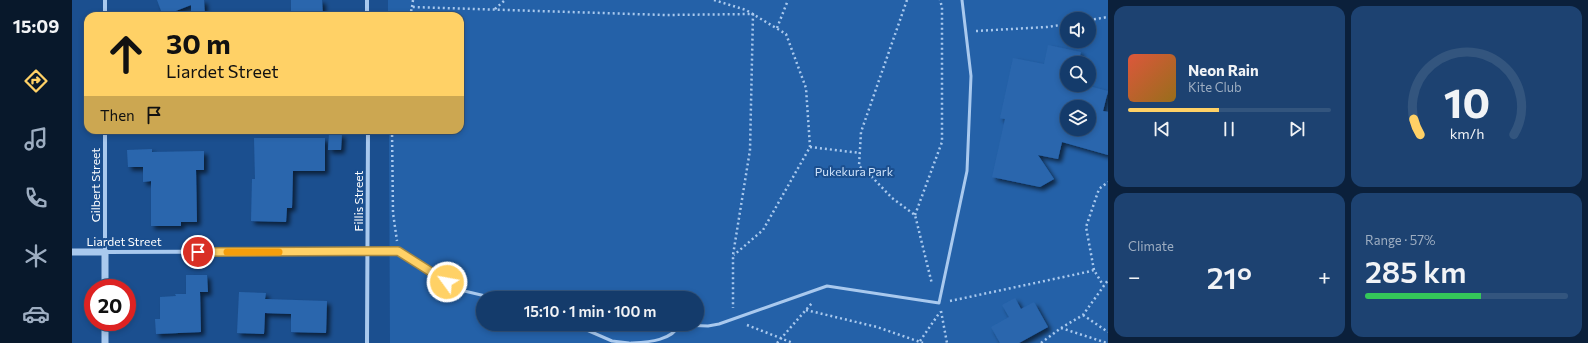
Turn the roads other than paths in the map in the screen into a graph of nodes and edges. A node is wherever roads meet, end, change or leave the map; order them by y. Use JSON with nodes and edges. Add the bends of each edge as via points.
{"nodes":[{"id":1,"x":105,"y":0,"type":"edge"},
{"id":2,"x":367,"y":0,"type":"edge"},
{"id":3,"x":962,"y":0,"type":"edge"},
{"id":4,"x":105,"y":12,"type":"edge"},
{"id":5,"x":367,"y":12,"type":"edge"},
{"id":6,"x":105,"y":134,"type":"edge"},
{"id":7,"x":368,"y":134,"type":"edge"},
{"id":8,"x":368,"y":251,"type":"junction"},
{"id":9,"x":72,"y":252,"type":"edge"},
{"id":10,"x":105,"y":252,"type":"junction"},
{"id":11,"x":105,"y":279,"type":"edge"},
{"id":12,"x":476,"y":294,"type":"edge"},
{"id":13,"x":704,"y":326,"type":"edge"},
{"id":14,"x":105,"y":331,"type":"edge"},
{"id":15,"x":589,"y":331,"type":"edge"},
{"id":16,"x":674,"y":331,"type":"edge"},
{"id":17,"x":105,"y":343,"type":"edge"},
{"id":18,"x":367,"y":343,"type":"edge"},
{"id":19,"x":630,"y":343,"type":"edge"}],
"edges":[{"from":1,"to":4,"type":"street"},
{"from":2,"to":5,"type":"street"},
{"from":3,"to":13,"type":"lane","via":[[971,76],[967,171],[939,303],[827,286],[733,320]]},
{"from":6,"to":10,"type":"street","name":"Gilbert Street"},
{"from":7,"to":8,"type":"street","name":"Fillis Street"},
{"from":8,"to":10,"type":"street","name":"Liardet Street"},
{"from":8,"to":12,"type":"lane","via":[[398,251],[460,290]]},
{"from":8,"to":18,"type":"street","name":"Fillis Street"},
{"from":9,"to":10,"type":"street","name":"Liardet Street"},
{"from":10,"to":11,"type":"street","name":"Gilbert Street"},
{"from":14,"to":17,"type":"street"},
{"from":15,"to":19,"type":"lane","via":[[612,341]]},
{"from":16,"to":19,"type":"lane","via":[[657,340]]}]}
